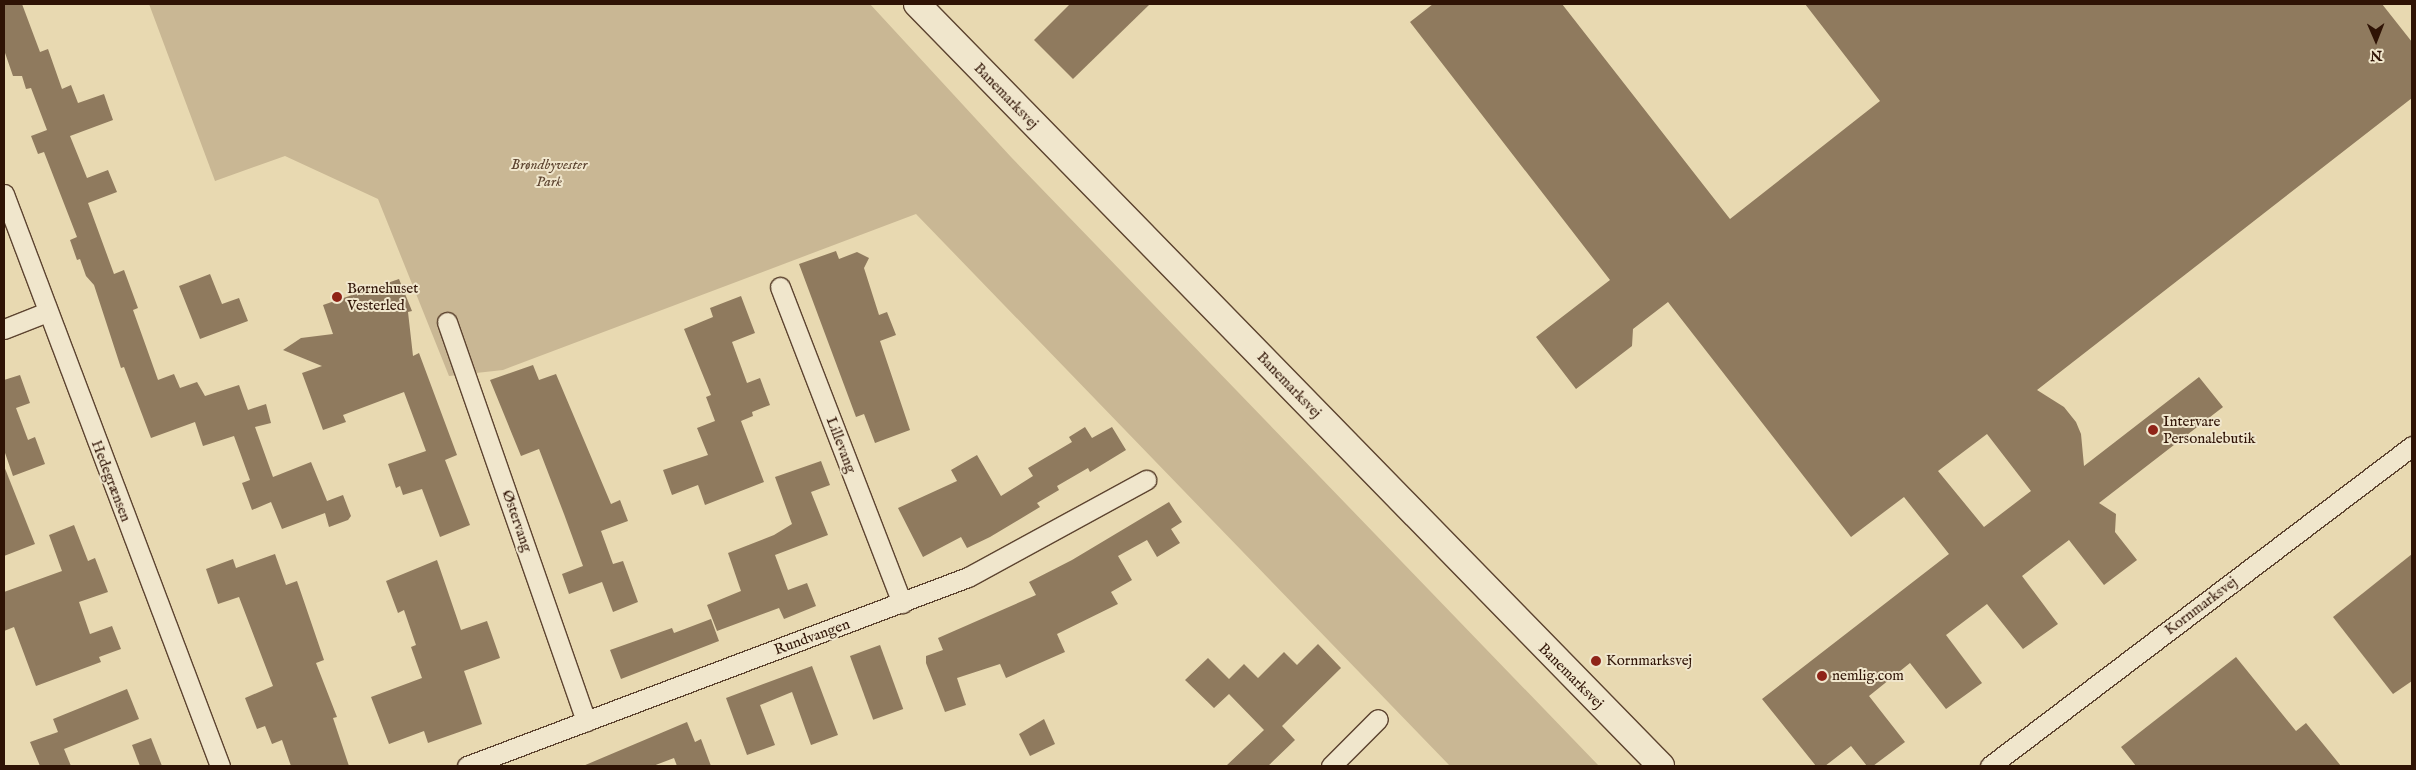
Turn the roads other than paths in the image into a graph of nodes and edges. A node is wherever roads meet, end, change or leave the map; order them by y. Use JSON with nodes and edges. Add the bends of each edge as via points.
{"nodes":[{"id":1,"x":917,"y":4,"type":"edge"},
{"id":2,"x":4,"y":194,"type":"edge"},
{"id":3,"x":780,"y":287,"type":"dead end"},
{"id":4,"x":47,"y":312,"type":"junction"},
{"id":5,"x":447,"y":322,"type":"dead end"},
{"id":6,"x":4,"y":329,"type":"edge"},
{"id":7,"x":2412,"y":446,"type":"edge"},
{"id":8,"x":1146,"y":480,"type":"dead end"},
{"id":9,"x":902,"y":604,"type":"junction"},
{"id":10,"x":1378,"y":719,"type":"dead end"},
{"id":11,"x":586,"y":721,"type":"junction"},
{"id":12,"x":220,"y":766,"type":"edge"},
{"id":13,"x":467,"y":766,"type":"edge"},
{"id":14,"x":1331,"y":766,"type":"edge"},
{"id":15,"x":1661,"y":766,"type":"edge"},
{"id":16,"x":1990,"y":766,"type":"edge"}],
"edges":[{"from":1,"to":15,"type":"street","name":"Banemarksvej"},
{"from":2,"to":4,"type":"street","name":"Hedegrænsen"},
{"from":3,"to":9,"type":"street","name":"Lillevang"},
{"from":4,"to":6,"type":"street"},
{"from":4,"to":12,"type":"street","name":"Hedegrænsen"},
{"from":5,"to":11,"type":"street","name":"Østervang"},
{"from":7,"to":16,"type":"street","name":"Kornmarksvej"},
{"from":8,"to":9,"type":"street","name":"Rundvangen","via":[[977,572]]},
{"from":9,"to":11,"type":"street","name":"Rundvangen"},
{"from":10,"to":14,"type":"street"},
{"from":11,"to":13,"type":"street","name":"Rundvangen"}]}
